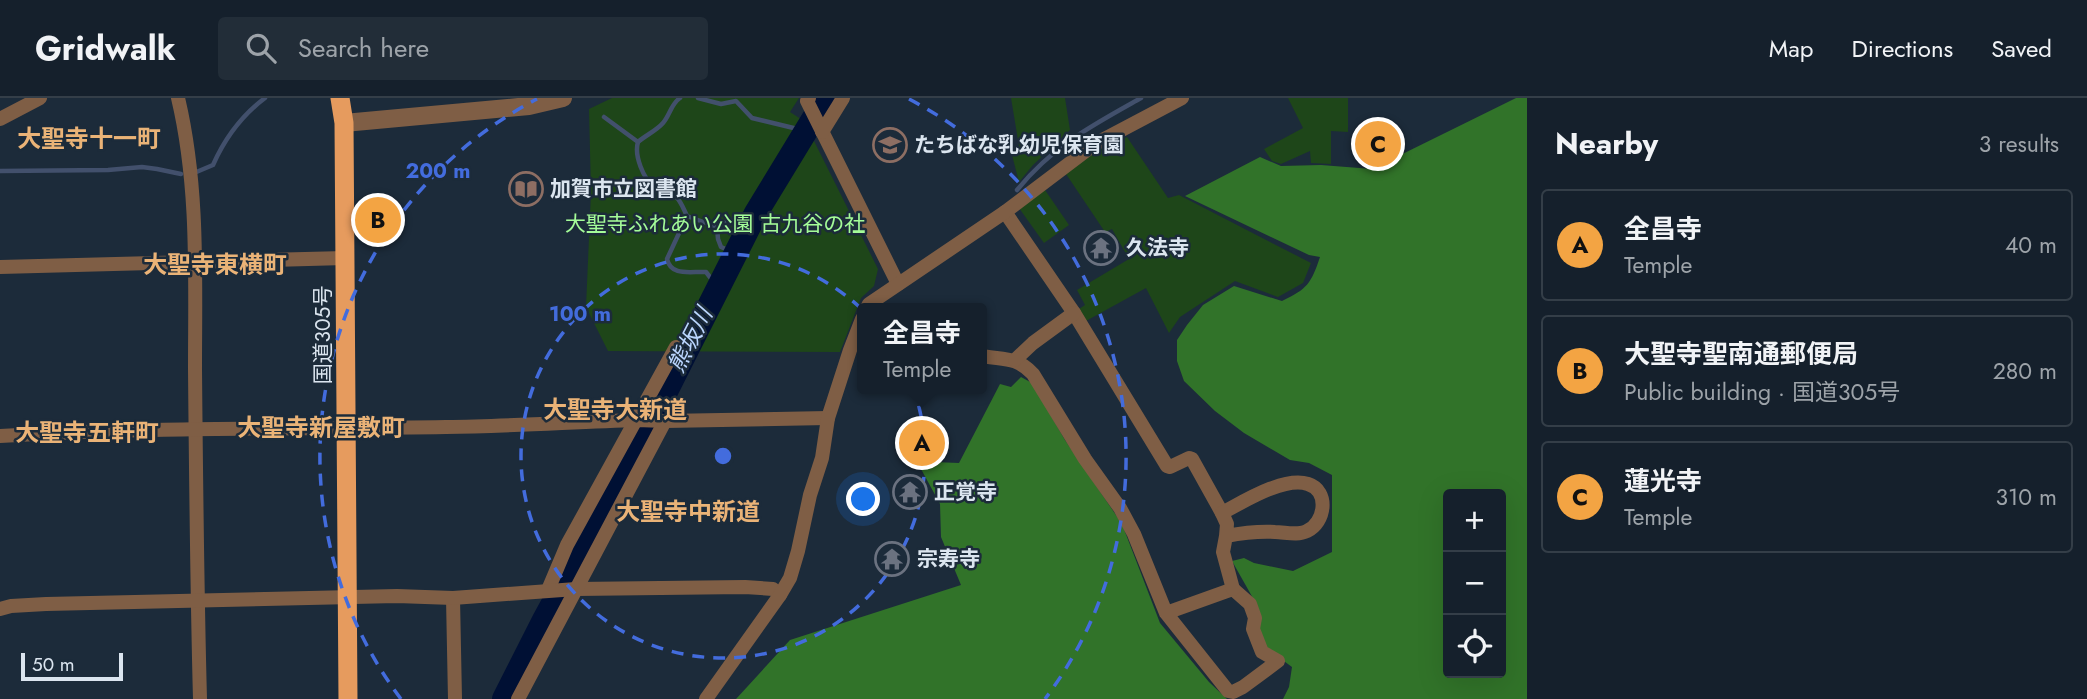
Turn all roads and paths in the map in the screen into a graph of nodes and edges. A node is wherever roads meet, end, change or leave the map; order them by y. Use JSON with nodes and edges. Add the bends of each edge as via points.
{"nodes":[{"id":1,"x":40,"y":98,"type":"edge"},
{"id":2,"x":178,"y":98,"type":"edge"},
{"id":3,"x":340,"y":98,"type":"edge"},
{"id":4,"x":563,"y":98,"type":"edge"},
{"id":5,"x":844,"y":98,"type":"edge"},
{"id":6,"x":1182,"y":98,"type":"edge"},
{"id":7,"x":808,"y":99,"type":"edge"},
{"id":8,"x":0,"y":119,"type":"edge"},
{"id":9,"x":344,"y":123,"type":"junction"},
{"id":10,"x":821,"y":130,"type":"junction"},
{"id":11,"x":1005,"y":212,"type":"junction"},
{"id":12,"x":345,"y":258,"type":"junction"},
{"id":13,"x":195,"y":261,"type":"junction"},
{"id":14,"x":0,"y":267,"type":"edge"},
{"id":15,"x":898,"y":284,"type":"junction"},
{"id":16,"x":870,"y":303,"type":"edge"},
{"id":17,"x":1073,"y":313,"type":"junction"},
{"id":18,"x":857,"y":340,"type":"edge"},
{"id":19,"x":676,"y":347,"type":"dead end"},
{"id":20,"x":987,"y":357,"type":"edge"},
{"id":21,"x":1015,"y":360,"type":"junction"},
{"id":22,"x":828,"y":418,"type":"junction"},
{"id":23,"x":638,"y":420,"type":"junction"},
{"id":24,"x":662,"y":421,"type":"junction"},
{"id":25,"x":345,"y":426,"type":"junction"},
{"id":26,"x":195,"y":429,"type":"junction"},
{"id":27,"x":0,"y":436,"type":"edge"},
{"id":28,"x":1222,"y":513,"type":"junction"},
{"id":29,"x":1226,"y":536,"type":"junction"},
{"id":30,"x":572,"y":589,"type":"junction"},
{"id":31,"x":1233,"y":589,"type":"junction"},
{"id":32,"x":548,"y":590,"type":"junction"},
{"id":33,"x":780,"y":595,"type":"junction"},
{"id":34,"x":347,"y":598,"type":"junction"},
{"id":35,"x":453,"y":598,"type":"junction"},
{"id":36,"x":197,"y":601,"type":"junction"},
{"id":37,"x":0,"y":609,"type":"edge"},
{"id":38,"x":1166,"y":613,"type":"junction"},
{"id":39,"x":200,"y":699,"type":"edge"},
{"id":40,"x":348,"y":699,"type":"edge"},
{"id":41,"x":455,"y":699,"type":"edge"},
{"id":42,"x":518,"y":699,"type":"edge"},
{"id":43,"x":706,"y":699,"type":"edge"}],
"edges":[{"from":1,"to":8,"type":"street"},
{"from":2,"to":13,"type":"street","via":[[189,158]]},
{"from":3,"to":9,"type":"highway","name":"国道305号"},
{"from":4,"to":9,"type":"street","via":[[529,106]]},
{"from":5,"to":10,"type":"street"},
{"from":6,"to":11,"type":"street","via":[[1095,144]]},
{"from":7,"to":10,"type":"street"},
{"from":9,"to":12,"type":"highway","name":"国道305号"},
{"from":10,"to":15,"type":"street"},
{"from":11,"to":15,"type":"street"},
{"from":11,"to":17,"type":"street"},
{"from":12,"to":13,"type":"street"},
{"from":12,"to":25,"type":"highway","name":"国道305号"},
{"from":13,"to":14,"type":"street"},
{"from":13,"to":26,"type":"street"},
{"from":15,"to":16,"type":"street"},
{"from":17,"to":21,"type":"street"},
{"from":17,"to":28,"type":"street","via":[[1167,466],[1192,459]]},
{"from":18,"to":22,"type":"street","via":[[849,350]]},
{"from":19,"to":23,"type":"street"},
{"from":20,"to":21,"type":"street"},
{"from":21,"to":38,"type":"street","via":[[1032,374],[1120,508]]},
{"from":22,"to":24,"type":"street"},
{"from":22,"to":33,"type":"street","via":[[797,551]]},
{"from":23,"to":24,"type":"street"},
{"from":23,"to":25,"type":"street"},
{"from":23,"to":32,"type":"street","via":[[567,545]]},
{"from":24,"to":30,"type":"street"},
{"from":25,"to":26,"type":"street"},
{"from":25,"to":34,"type":"highway","name":"国道305号"},
{"from":26,"to":27,"type":"street"},
{"from":26,"to":36,"type":"street"},
{"from":28,"to":29,"type":"street"},
{"from":28,"to":29,"type":"street","via":[[1288,484],[1308,484],[1323,504],[1322,515],[1308,531]]},
{"from":29,"to":31,"type":"street","via":[[1223,552]]},
{"from":30,"to":32,"type":"street"},
{"from":30,"to":33,"type":"street","via":[[745,587],[773,589]]},
{"from":30,"to":42,"type":"street"},
{"from":31,"to":38,"type":"street"},
{"from":31,"to":38,"type":"street","via":[[1250,604],[1262,652],[1278,661],[1233,692]]},
{"from":32,"to":35,"type":"street"},
{"from":33,"to":43,"type":"street"},
{"from":34,"to":35,"type":"street"},
{"from":34,"to":36,"type":"street"},
{"from":34,"to":40,"type":"highway","name":"国道305号"},
{"from":35,"to":41,"type":"street"},
{"from":36,"to":37,"type":"street"},
{"from":36,"to":39,"type":"street"}]}
